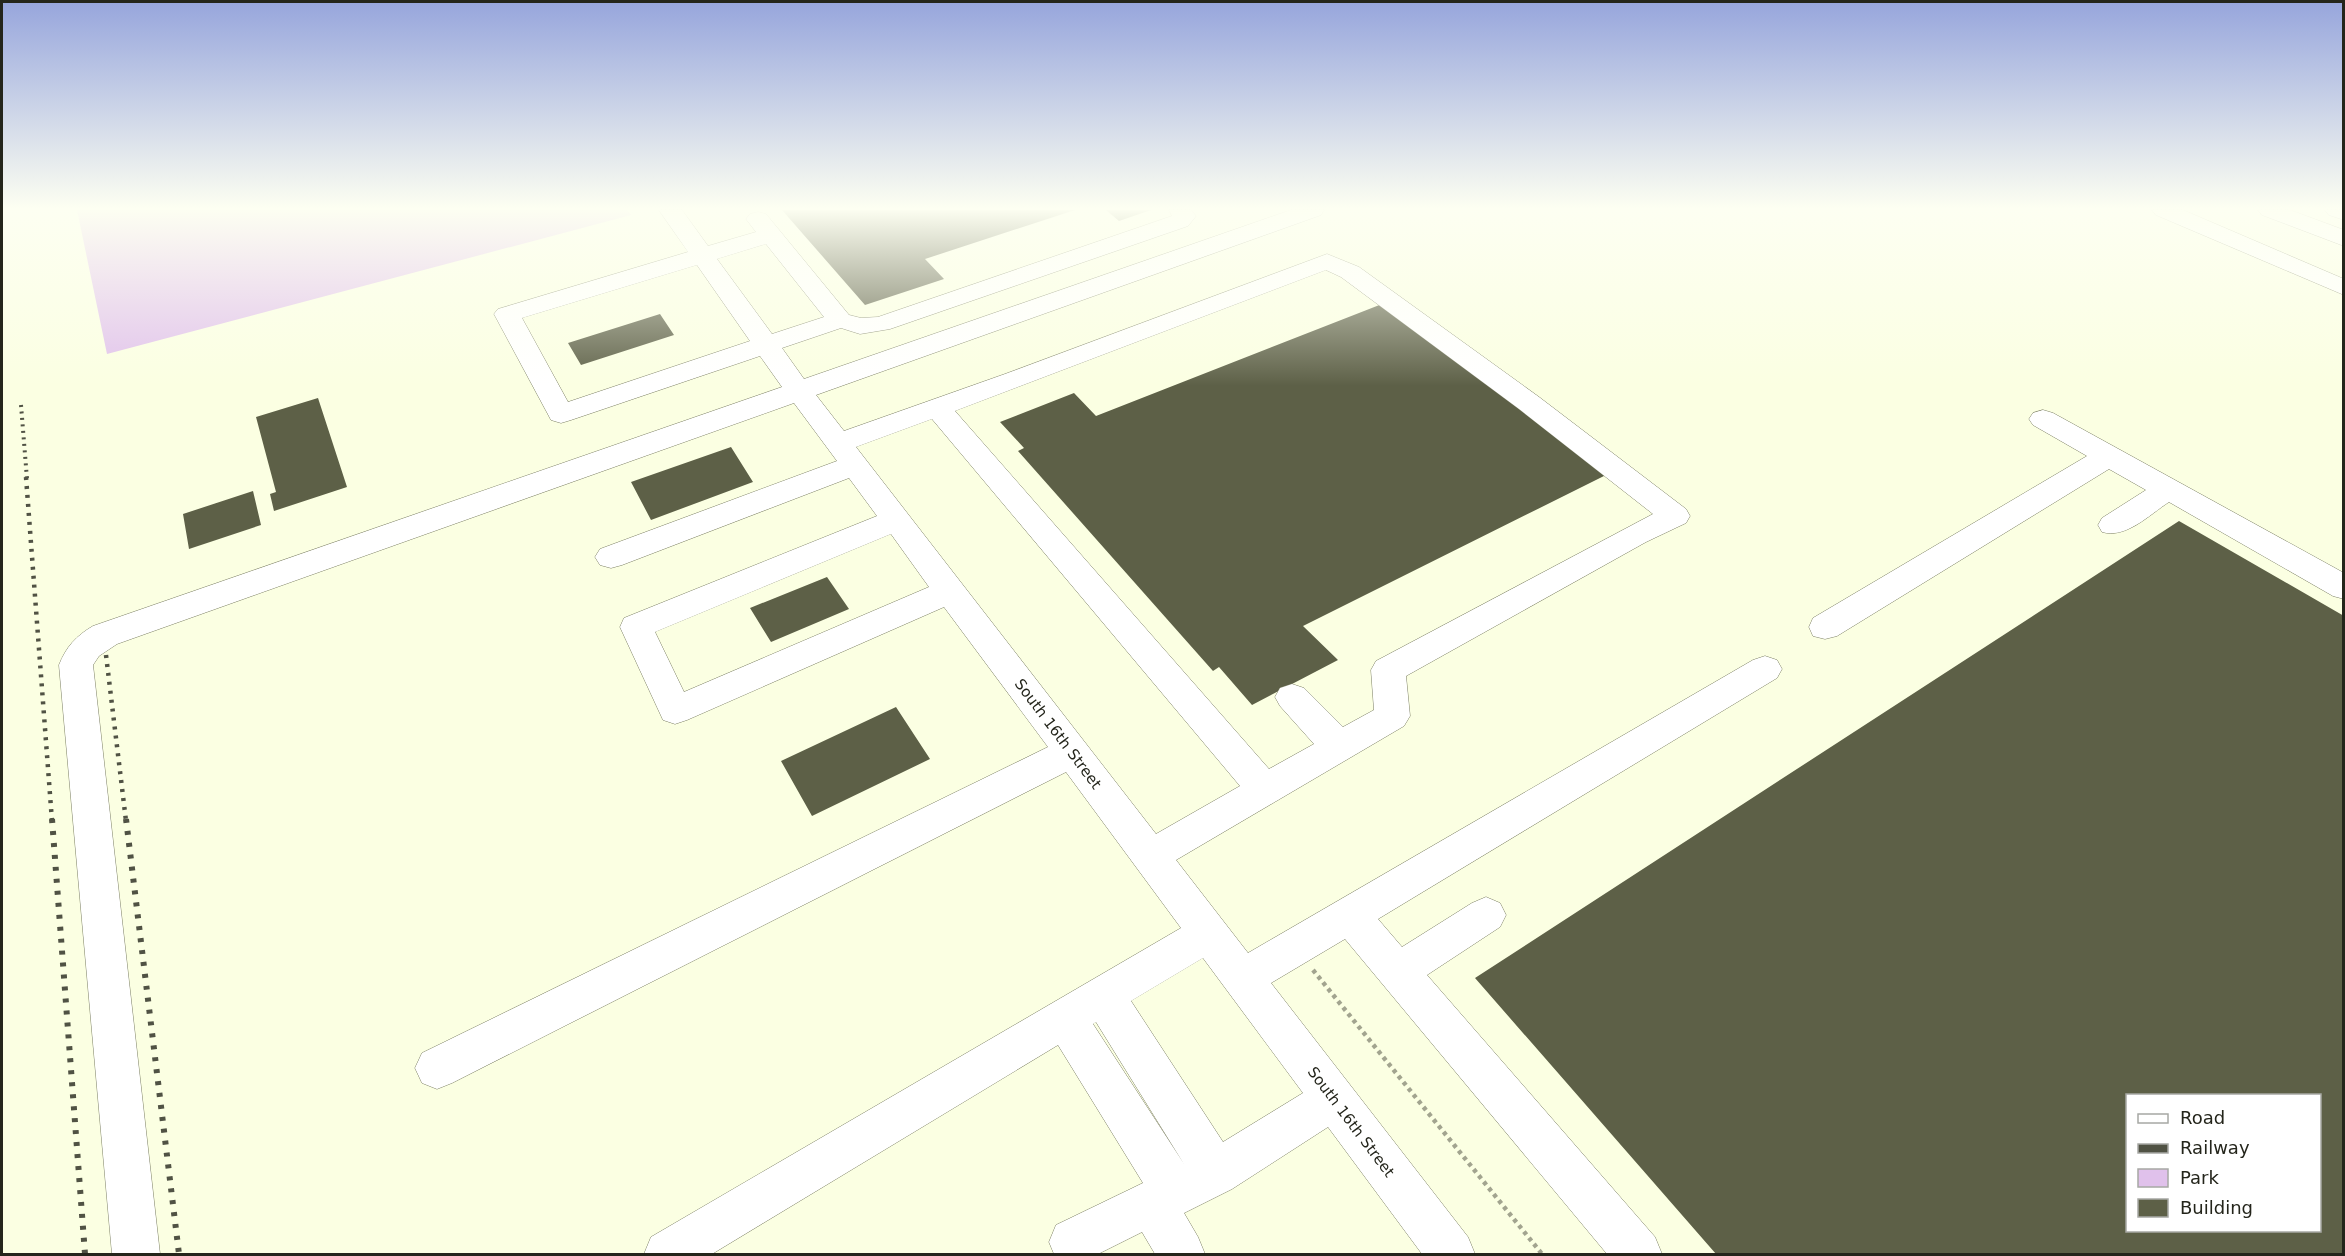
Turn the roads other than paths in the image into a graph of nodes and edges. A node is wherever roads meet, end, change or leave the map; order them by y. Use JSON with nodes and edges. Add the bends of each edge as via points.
{"nodes":[{"id":1,"x":657,"y":269,"type":"edge"},
{"id":2,"x":712,"y":269,"type":"edge"},
{"id":3,"x":798,"y":269,"type":"edge"},
{"id":4,"x":1042,"y":269,"type":"edge"},
{"id":5,"x":1147,"y":269,"type":"edge"},
{"id":6,"x":1308,"y":269,"type":"edge"},
{"id":7,"x":1343,"y":269,"type":"edge"},
{"id":8,"x":2298,"y":269,"type":"edge"},
{"id":9,"x":2343,"y":288,"type":"edge"},
{"id":10,"x":840,"y":320,"type":"junction"},
{"id":11,"x":765,"y":344,"type":"junction"},
{"id":12,"x":799,"y":391,"type":"junction"},
{"id":13,"x":937,"y":408,"type":"junction"},
{"id":14,"x":2043,"y":419,"type":"dead end"},
{"id":15,"x":846,"y":454,"type":"junction"},
{"id":16,"x":2109,"y":456,"type":"junction"},
{"id":17,"x":2168,"y":489,"type":"junction"},
{"id":18,"x":896,"y":520,"type":"junction"},
{"id":19,"x":2113,"y":525,"type":"dead end"},
{"id":20,"x":611,"y":557,"type":"dead end"},
{"id":21,"x":2343,"y":588,"type":"edge"},
{"id":22,"x":950,"y":591,"type":"junction"},
{"id":23,"x":1825,"y":627,"type":"dead end"},
{"id":24,"x":1765,"y":669,"type":"dead end"},
{"id":25,"x":1292,"y":696,"type":"dead end"},
{"id":26,"x":1340,"y":748,"type":"junction"},
{"id":27,"x":1072,"y":752,"type":"junction"},
{"id":28,"x":1265,"y":790,"type":"junction"},
{"id":29,"x":1150,"y":856,"type":"junction"},
{"id":30,"x":1350,"y":915,"type":"junction"},
{"id":31,"x":1486,"y":915,"type":"dead end"},
{"id":32,"x":1209,"y":933,"type":"junction"},
{"id":33,"x":1398,"y":972,"type":"junction"},
{"id":34,"x":1243,"y":978,"type":"junction"},
{"id":35,"x":1102,"y":995,"type":"junction"},
{"id":36,"x":1065,"y":1018,"type":"junction"},
{"id":37,"x":437,"y":1068,"type":"dead end"},
{"id":38,"x":1334,"y":1098,"type":"junction"},
{"id":39,"x":1216,"y":1173,"type":"junction"},
{"id":40,"x":1164,"y":1198,"type":"junction"},
{"id":41,"x":1073,"y":1242,"type":"dead end"},
{"id":42,"x":136,"y":1254,"type":"edge"},
{"id":43,"x":668,"y":1254,"type":"edge"},
{"id":44,"x":1181,"y":1254,"type":"edge"},
{"id":45,"x":1451,"y":1254,"type":"edge"},
{"id":46,"x":1638,"y":1254,"type":"edge"}],
"edges":[{"from":1,"to":11,"type":"main road","via":[[507,314],[561,414]]},
{"from":2,"to":11,"type":"main road","name":"South 16th Street"},
{"from":3,"to":10,"type":"main road"},
{"from":4,"to":10,"type":"main road","via":[[881,324],[860,326]]},
{"from":5,"to":12,"type":"main road"},
{"from":6,"to":13,"type":"main road"},
{"from":7,"to":26,"type":"main road","via":[[1482,368],[1676,516],[1388,670],[1392,716]]},
{"from":8,"to":9,"type":"main road"},
{"from":10,"to":11,"type":"main road"},
{"from":11,"to":12,"type":"main road","name":"South 16th Street"},
{"from":12,"to":15,"type":"main road","name":"South 16th Street"},
{"from":12,"to":42,"type":"main road","via":[[105,635],[79,654],[76,664]]},
{"from":13,"to":15,"type":"main road"},
{"from":13,"to":28,"type":"main road"},
{"from":14,"to":16,"type":"main road"},
{"from":15,"to":18,"type":"main road","name":"South 16th Street"},
{"from":15,"to":20,"type":"main road"},
{"from":16,"to":17,"type":"main road"},
{"from":16,"to":23,"type":"main road"},
{"from":17,"to":19,"type":"main road"},
{"from":17,"to":21,"type":"main road"},
{"from":18,"to":22,"type":"main road","name":"South 16th Street"},
{"from":18,"to":22,"type":"main road","via":[[636,627],[675,710]]},
{"from":22,"to":27,"type":"main road","name":"South 16th Street"},
{"from":24,"to":30,"type":"main road"},
{"from":25,"to":26,"type":"main road"},
{"from":26,"to":28,"type":"main road"},
{"from":27,"to":29,"type":"main road","name":"South 16th Street"},
{"from":27,"to":37,"type":"main road"},
{"from":28,"to":29,"type":"main road"},
{"from":29,"to":32,"type":"main road","name":"South 16th Street"},
{"from":30,"to":33,"type":"main road"},
{"from":30,"to":34,"type":"main road"},
{"from":31,"to":33,"type":"main road"},
{"from":32,"to":34,"type":"main road","name":"South 16th Street"},
{"from":32,"to":35,"type":"main road"},
{"from":33,"to":46,"type":"main road"},
{"from":34,"to":38,"type":"main road","name":"South 16th Street"},
{"from":35,"to":36,"type":"main road"},
{"from":35,"to":39,"type":"main road"},
{"from":36,"to":40,"type":"main road"},
{"from":36,"to":43,"type":"main road"},
{"from":38,"to":39,"type":"main road"},
{"from":38,"to":45,"type":"main road","name":"South 16th Street"},
{"from":39,"to":40,"type":"main road"},
{"from":40,"to":41,"type":"main road"},
{"from":40,"to":44,"type":"main road"}]}
